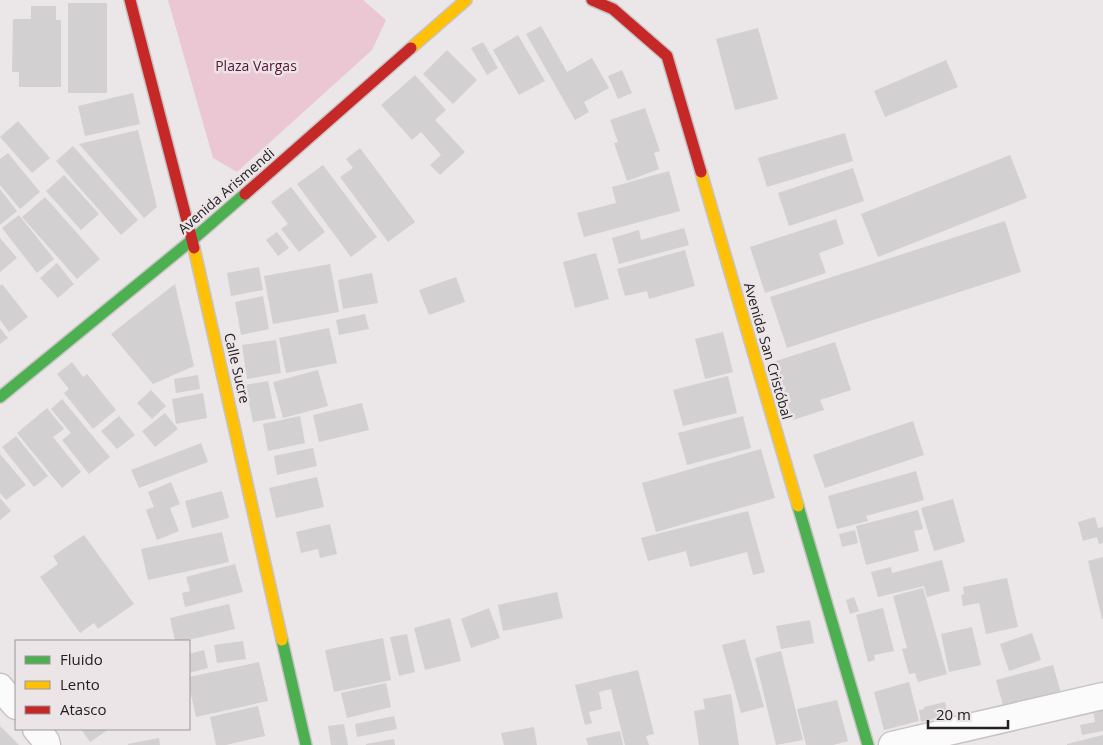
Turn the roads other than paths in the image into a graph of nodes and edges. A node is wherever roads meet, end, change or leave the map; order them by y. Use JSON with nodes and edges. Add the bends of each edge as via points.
{"nodes":[{"id":1,"x":130,"y":0,"type":"edge"},
{"id":2,"x":466,"y":0,"type":"edge"},
{"id":3,"x":592,"y":0,"type":"edge"},
{"id":4,"x":192,"y":240,"type":"junction"},
{"id":5,"x":0,"y":397,"type":"edge"},
{"id":6,"x":0,"y":687,"type":"edge"},
{"id":7,"x":1103,"y":696,"type":"edge"},
{"id":8,"x":15,"y":705,"type":"edge"},
{"id":9,"x":37,"y":730,"type":"edge"},
{"id":10,"x":47,"y":745,"type":"edge"},
{"id":11,"x":306,"y":745,"type":"edge"},
{"id":12,"x":868,"y":745,"type":"edge"},
{"id":13,"x":892,"y":745,"type":"edge"}],
"edges":[{"from":1,"to":4,"type":"street","name":"Calle Sucre"},
{"from":2,"to":4,"type":"street","name":"Avenida Arismendi"},
{"from":3,"to":12,"type":"street","name":"Avenida San Cristóbal","via":[[613,10],[667,56]]},
{"from":4,"to":5,"type":"street","name":"Avenida Arismendi"},
{"from":4,"to":11,"type":"street","name":"Calle Sucre"},
{"from":6,"to":8,"type":"street"},
{"from":7,"to":13,"type":"street"},
{"from":9,"to":10,"type":"street"}]}
